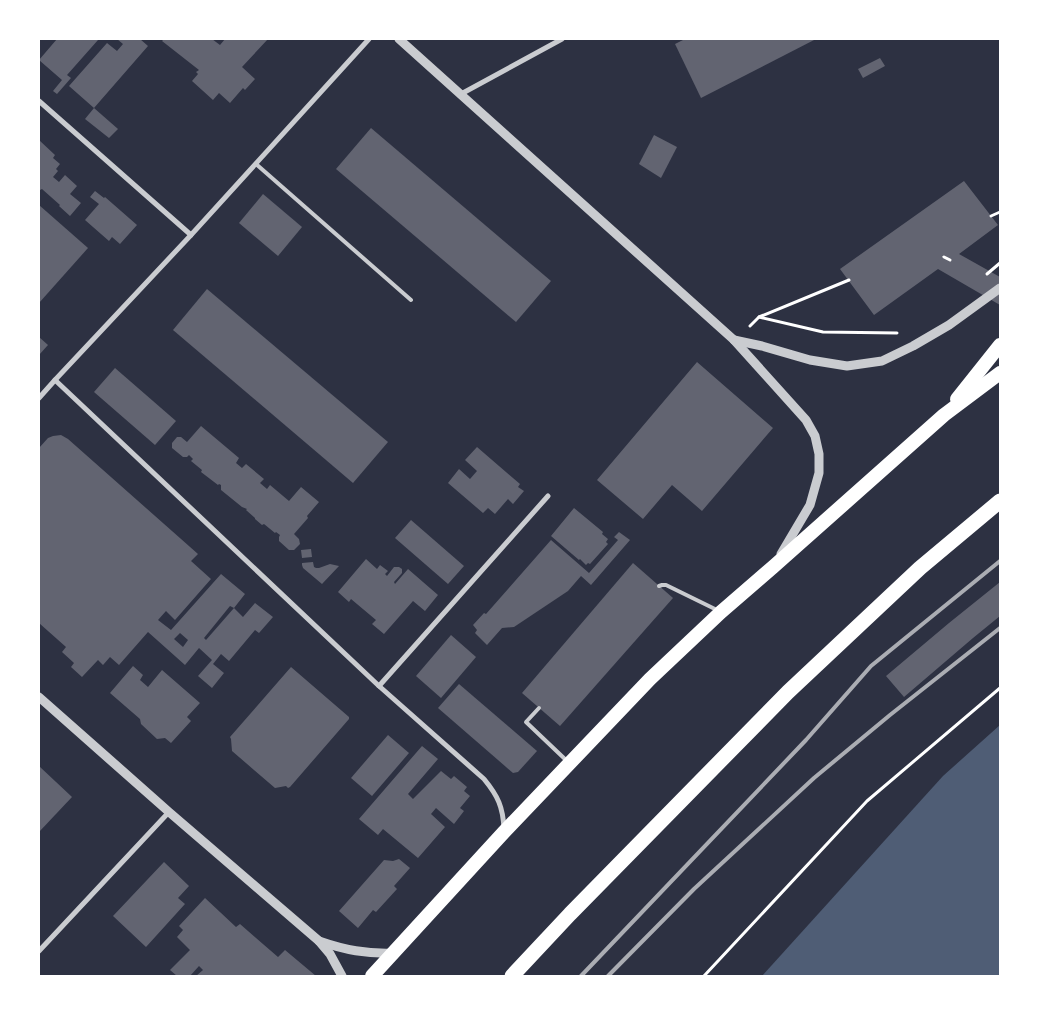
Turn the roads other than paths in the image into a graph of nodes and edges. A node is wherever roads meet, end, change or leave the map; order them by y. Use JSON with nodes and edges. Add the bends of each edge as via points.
{"nodes":[{"id":1,"x":369,"y":39,"type":"edge"},
{"id":2,"x":399,"y":39,"type":"edge"},
{"id":3,"x":562,"y":39,"type":"edge"},
{"id":4,"x":461,"y":94,"type":"junction"},
{"id":5,"x":39,"y":101,"type":"edge"},
{"id":6,"x":256,"y":164,"type":"junction"},
{"id":7,"x":191,"y":235,"type":"junction"},
{"id":8,"x":1000,"y":288,"type":"edge"},
{"id":9,"x":411,"y":300,"type":"dead end"},
{"id":10,"x":734,"y":340,"type":"junction"},
{"id":11,"x":1000,"y":345,"type":"edge"},
{"id":12,"x":1000,"y":373,"type":"edge"},
{"id":13,"x":54,"y":380,"type":"junction"},
{"id":14,"x":39,"y":398,"type":"edge"},
{"id":15,"x":944,"y":415,"type":"junction"},
{"id":16,"x":548,"y":496,"type":"dead end"},
{"id":17,"x":1000,"y":501,"type":"edge"},
{"id":18,"x":773,"y":567,"type":"junction"},
{"id":19,"x":659,"y":586,"type":"dead end"},
{"id":20,"x":721,"y":612,"type":"junction"},
{"id":21,"x":379,"y":686,"type":"junction"},
{"id":22,"x":39,"y":696,"type":"edge"},
{"id":23,"x":539,"y":708,"type":"dead end"},
{"id":24,"x":570,"y":764,"type":"junction"},
{"id":25,"x":169,"y":812,"type":"junction"},
{"id":26,"x":504,"y":832,"type":"junction"},
{"id":27,"x":319,"y":941,"type":"junction"},
{"id":28,"x":39,"y":951,"type":"edge"},
{"id":29,"x":394,"y":952,"type":"junction"},
{"id":30,"x":342,"y":976,"type":"edge"},
{"id":31,"x":372,"y":976,"type":"edge"},
{"id":32,"x":512,"y":976,"type":"edge"}],
"edges":[{"from":1,"to":6,"type":"street"},
{"from":2,"to":4,"type":"street"},
{"from":3,"to":4,"type":"street"},
{"from":4,"to":10,"type":"street"},
{"from":5,"to":7,"type":"street"},
{"from":6,"to":7,"type":"street"},
{"from":6,"to":9,"type":"lane"},
{"from":7,"to":13,"type":"street"},
{"from":8,"to":10,"type":"street","via":[[949,325],[882,361],[847,366]]},
{"from":10,"to":18,"type":"street","via":[[806,420],[815,436],[819,454],[819,473],[810,505]]},
{"from":11,"to":15,"type":"highway"},
{"from":12,"to":15,"type":"highway"},
{"from":13,"to":14,"type":"street"},
{"from":13,"to":21,"type":"street"},
{"from":15,"to":18,"type":"highway"},
{"from":16,"to":21,"type":"street"},
{"from":17,"to":32,"type":"highway","via":[[920,568],[788,692]]},
{"from":18,"to":20,"type":"highway"},
{"from":19,"to":20,"type":"lane","via":[[666,585]]},
{"from":20,"to":24,"type":"highway","via":[[650,679]]},
{"from":21,"to":26,"type":"street","via":[[494,790],[504,818]]},
{"from":22,"to":25,"type":"street"},
{"from":23,"to":24,"type":"lane","via":[[526,722]]},
{"from":24,"to":26,"type":"highway"},
{"from":25,"to":27,"type":"street"},
{"from":25,"to":28,"type":"street"},
{"from":26,"to":29,"type":"highway"},
{"from":27,"to":29,"type":"street","via":[[337,948],[374,954]]},
{"from":27,"to":30,"type":"street"},
{"from":29,"to":31,"type":"highway"}]}
